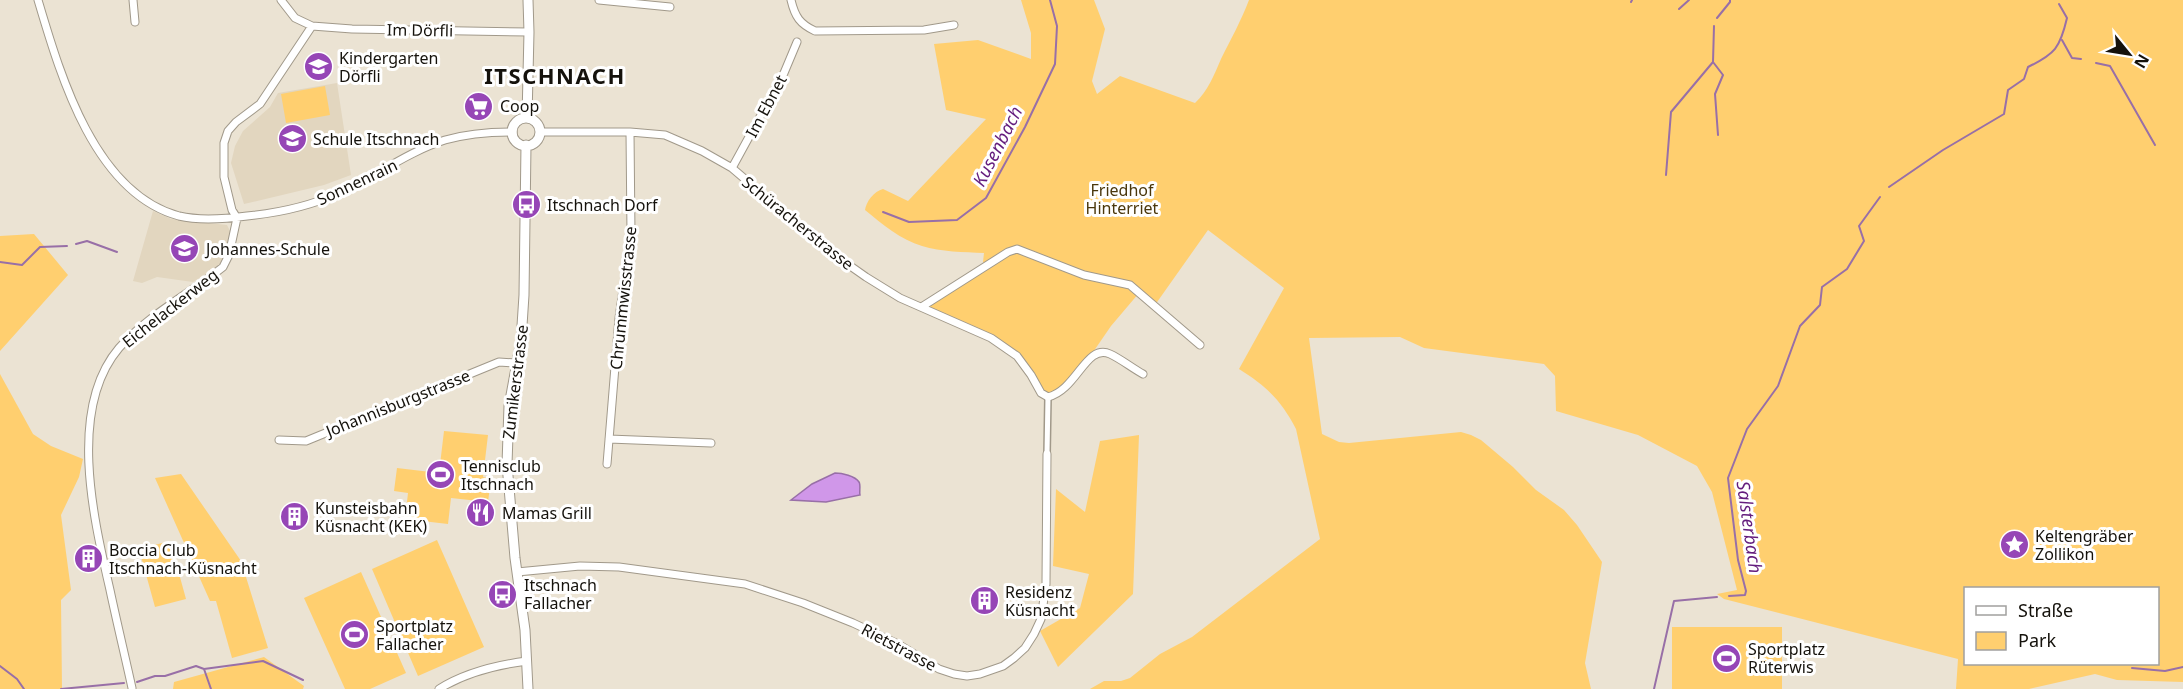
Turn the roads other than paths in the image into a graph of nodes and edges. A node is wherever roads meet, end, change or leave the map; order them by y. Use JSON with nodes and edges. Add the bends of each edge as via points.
{"nodes":[{"id":1,"x":38,"y":0,"type":"edge"},
{"id":2,"x":133,"y":0,"type":"edge"},
{"id":3,"x":281,"y":0,"type":"edge"},
{"id":4,"x":528,"y":0,"type":"edge"},
{"id":5,"x":599,"y":0,"type":"edge"},
{"id":6,"x":792,"y":0,"type":"edge"},
{"id":7,"x":670,"y":7,"type":"dead end"},
{"id":8,"x":135,"y":22,"type":"dead end"},
{"id":9,"x":954,"y":25,"type":"dead end"},
{"id":10,"x":312,"y":26,"type":"junction"},
{"id":11,"x":529,"y":32,"type":"junction"},
{"id":12,"x":797,"y":42,"type":"dead end"},
{"id":13,"x":527,"y":118,"type":"junction"},
{"id":14,"x":513,"y":132,"type":"junction"},
{"id":15,"x":540,"y":132,"type":"junction"},
{"id":16,"x":630,"y":132,"type":"junction"},
{"id":17,"x":526,"y":146,"type":"junction"},
{"id":18,"x":732,"y":168,"type":"junction"},
{"id":19,"x":237,"y":218,"type":"junction"},
{"id":20,"x":923,"y":306,"type":"junction"},
{"id":21,"x":1200,"y":345,"type":"dead end"},
{"id":22,"x":516,"y":363,"type":"junction"},
{"id":23,"x":1143,"y":374,"type":"dead end"},
{"id":24,"x":1048,"y":397,"type":"junction"},
{"id":25,"x":609,"y":439,"type":"junction"},
{"id":26,"x":279,"y":440,"type":"dead end"},
{"id":27,"x":711,"y":443,"type":"dead end"},
{"id":28,"x":1047,"y":454,"type":"joint"},
{"id":29,"x":607,"y":464,"type":"dead end"},
{"id":30,"x":518,"y":572,"type":"junction"},
{"id":31,"x":527,"y":661,"type":"junction"},
{"id":32,"x":132,"y":688,"type":"edge"},
{"id":33,"x":439,"y":689,"type":"edge"},
{"id":34,"x":528,"y":689,"type":"edge"}],
"edges":[{"from":1,"to":19,"type":"street","name":"Sonnenrain","via":[[74,108],[117,174],[158,209],[200,219]]},
{"from":2,"to":8,"type":"street"},
{"from":3,"to":10,"type":"street","via":[[294,18]]},
{"from":4,"to":11,"type":"main road"},
{"from":5,"to":7,"type":"street"},
{"from":6,"to":9,"type":"street","via":[[795,15],[803,26],[815,32],[924,30]]},
{"from":10,"to":11,"type":"street","name":"Im Dörfli"},
{"from":10,"to":19,"type":"street","via":[[260,104],[228,131],[224,177]]},
{"from":11,"to":13,"type":"main road"},
{"from":12,"to":18,"type":"street","name":"Im Ebnet"},
{"from":13,"to":14,"type":"main road","via":[[517,122]]},
{"from":13,"to":15,"type":"main road","via":[[536,122]]},
{"from":14,"to":17,"type":"main road","via":[[516,141]]},
{"from":14,"to":19,"type":"street","name":"Sonnenrain","via":[[446,140],[325,200]]},
{"from":15,"to":16,"type":"street","name":"Schüracherstrasse"},
{"from":15,"to":17,"type":"main road","via":[[536,142]]},
{"from":16,"to":18,"type":"street","name":"Schüracherstrasse","via":[[665,135]]},
{"from":16,"to":25,"type":"street","name":"Chrummwisstrasse","via":[[631,234]]},
{"from":17,"to":22,"type":"main road","name":"Zumikerstrasse","via":[[524,296]]},
{"from":18,"to":20,"type":"street","name":"Schüracherstrasse","via":[[829,251],[900,298]]},
{"from":19,"to":32,"type":"street","name":"Eichelackerweg","via":[[223,267],[119,348],[101,375],[93,398],[89,465],[93,511]]},
{"from":20,"to":21,"type":"street","via":[[1017,249],[1084,275],[1130,285]]},
{"from":20,"to":24,"type":"street","name":"Schüracherstrasse","via":[[991,338],[1017,356],[1041,393]]},
{"from":22,"to":26,"type":"street","name":"Johannisburgstrasse","via":[[499,362],[306,441]]},
{"from":22,"to":30,"type":"main road","name":"Zumikerstrasse","via":[[509,406],[507,464]]},
{"from":23,"to":24,"type":"street","via":[[1109,353],[1100,352],[1088,358],[1064,390]]},
{"from":24,"to":28,"type":"street","name":"Rietstrasse"},
{"from":25,"to":27,"type":"street"},
{"from":25,"to":29,"type":"street","name":"Chrummwisstrasse"},
{"from":28,"to":30,"type":"street","name":"Rietstrasse","via":[[1046,585],[1041,619],[1014,658],[980,674],[954,674],[939,669],[858,625],[745,584],[611,566]]},
{"from":30,"to":31,"type":"main road","name":"Zumikerstrasse"},
{"from":31,"to":33,"type":"street","via":[[473,672]]},
{"from":31,"to":34,"type":"main road","name":"Zumikerstrasse"}]}
